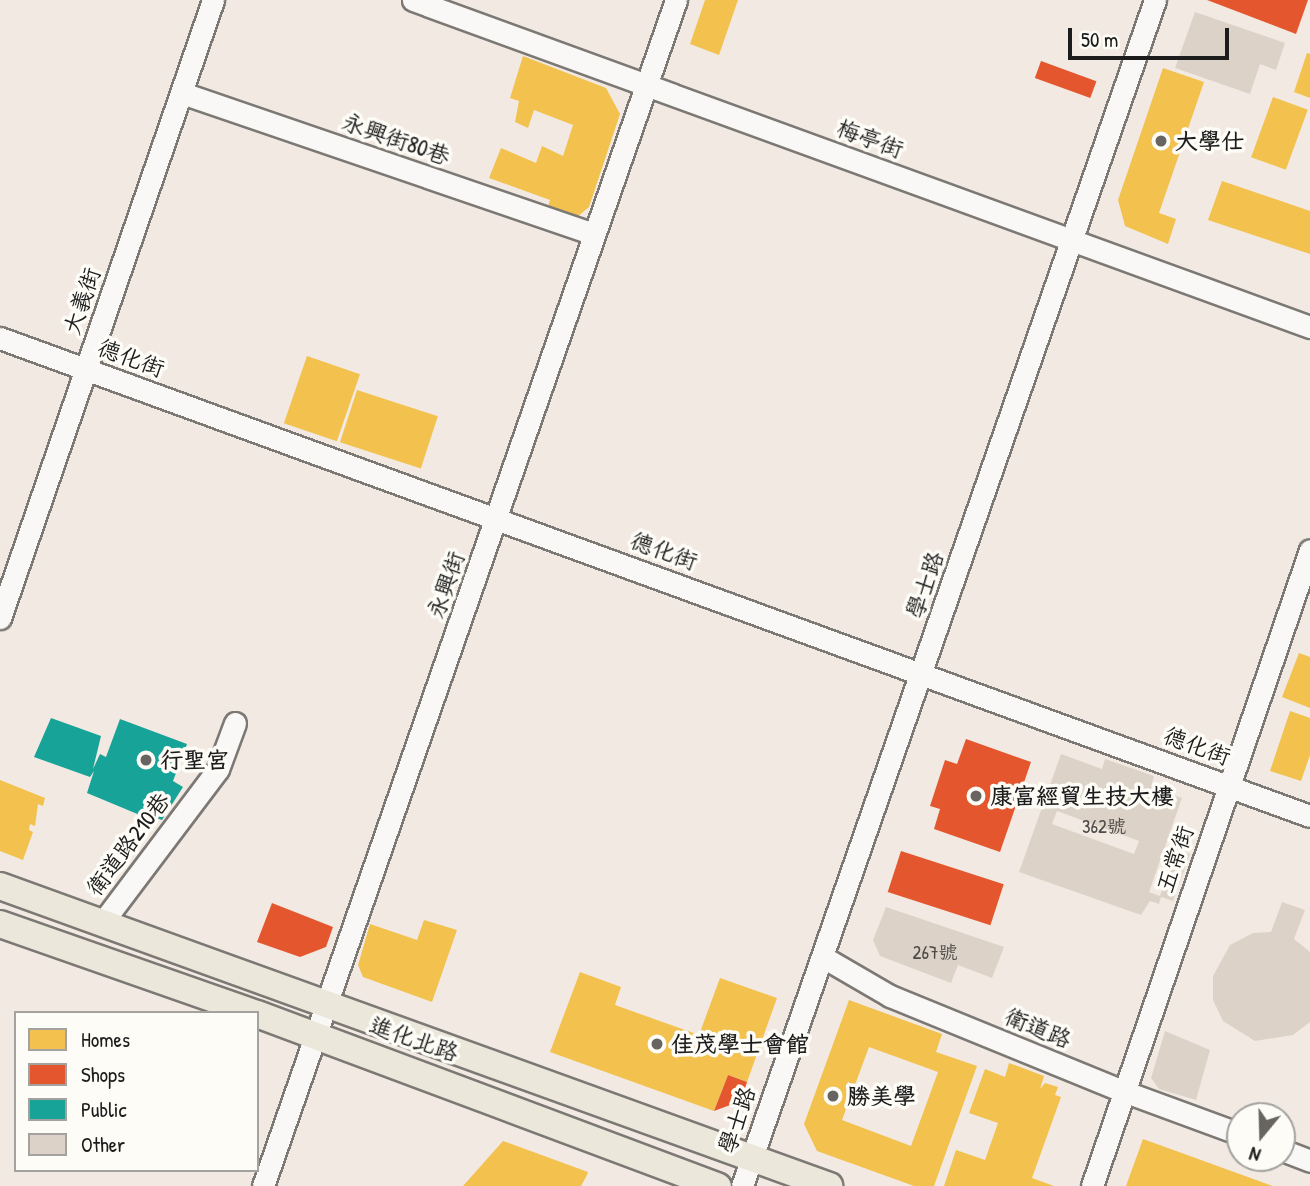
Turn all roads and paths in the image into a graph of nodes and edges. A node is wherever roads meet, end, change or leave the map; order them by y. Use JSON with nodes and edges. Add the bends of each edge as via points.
{"nodes":[{"id":1,"x":213,"y":0,"type":"edge"},
{"id":2,"x":413,"y":0,"type":"edge"},
{"id":3,"x":676,"y":0,"type":"edge"},
{"id":4,"x":1155,"y":0,"type":"edge"},
{"id":5,"x":645,"y":86,"type":"junction"},
{"id":6,"x":182,"y":93,"type":"junction"},
{"id":7,"x":594,"y":234,"type":"junction"},
{"id":8,"x":1072,"y":239,"type":"junction"},
{"id":9,"x":1310,"y":327,"type":"edge"},
{"id":10,"x":0,"y":338,"type":"edge"},
{"id":11,"x":86,"y":369,"type":"junction"},
{"id":12,"x":497,"y":519,"type":"junction"},
{"id":13,"x":1310,"y":550,"type":"edge"},
{"id":14,"x":0,"y":618,"type":"edge"},
{"id":15,"x":922,"y":673,"type":"junction"},
{"id":16,"x":235,"y":723,"type":"dead end"},
{"id":17,"x":1228,"y":785,"type":"junction"},
{"id":18,"x":1310,"y":816,"type":"edge"},
{"id":19,"x":0,"y":886,"type":"edge"},
{"id":20,"x":102,"y":923,"type":"junction"},
{"id":21,"x":0,"y":924,"type":"edge"},
{"id":22,"x":823,"y":957,"type":"junction"},
{"id":23,"x":328,"y":1006,"type":"junction"},
{"id":24,"x":250,"y":1011,"type":"edge"},
{"id":25,"x":259,"y":1014,"type":"edge"},
{"id":26,"x":317,"y":1037,"type":"junction"},
{"id":27,"x":1123,"y":1091,"type":"junction"},
{"id":28,"x":1226,"y":1129,"type":"edge"},
{"id":29,"x":751,"y":1158,"type":"junction"},
{"id":30,"x":263,"y":1186,"type":"edge"},
{"id":31,"x":718,"y":1186,"type":"edge"},
{"id":32,"x":742,"y":1186,"type":"edge"},
{"id":33,"x":829,"y":1186,"type":"edge"},
{"id":34,"x":1092,"y":1186,"type":"edge"}],
"edges":[{"from":1,"to":6,"type":"street","name":"大義街"},
{"from":2,"to":5,"type":"street","name":"梅亭街"},
{"from":3,"to":5,"type":"street","name":"永興街"},
{"from":4,"to":8,"type":"street","name":"學士路"},
{"from":5,"to":7,"type":"street","name":"永興街"},
{"from":5,"to":8,"type":"street","name":"梅亭街"},
{"from":6,"to":7,"type":"street","name":"永興街80巷"},
{"from":6,"to":11,"type":"street","name":"大義街"},
{"from":7,"to":12,"type":"street","name":"永興街"},
{"from":8,"to":9,"type":"street","name":"梅亭街"},
{"from":8,"to":15,"type":"street","name":"學士路"},
{"from":10,"to":11,"type":"street","name":"德化街"},
{"from":11,"to":12,"type":"street","name":"德化街"},
{"from":11,"to":14,"type":"street","name":"大義街"},
{"from":12,"to":15,"type":"street","name":"德化街"},
{"from":12,"to":23,"type":"street","name":"永興街"},
{"from":13,"to":17,"type":"street","name":"五常街"},
{"from":15,"to":17,"type":"street","name":"德化街"},
{"from":15,"to":22,"type":"street","name":"學士路"},
{"from":16,"to":20,"type":"street","name":"衛道路210巷","via":[[218,769]]},
{"from":17,"to":18,"type":"street","name":"德化街"},
{"from":17,"to":27,"type":"street","name":"五常街"},
{"from":19,"to":20,"type":"main road","name":"進化北路"},
{"from":20,"to":23,"type":"main road","name":"進化北路"},
{"from":21,"to":24,"type":"main road","name":"進化北路"},
{"from":22,"to":27,"type":"street","name":"衛道路","via":[[890,996]]},
{"from":22,"to":29,"type":"street","name":"學士路"},
{"from":23,"to":26,"type":"street","name":"永興街"},
{"from":23,"to":29,"type":"main road","name":"進化北路"},
{"from":25,"to":26,"type":"main road","name":"進化北路"},
{"from":26,"to":30,"type":"street","name":"永興街"},
{"from":26,"to":31,"type":"main road","name":"進化北路"},
{"from":27,"to":28,"type":"street","name":"衛道路"},
{"from":27,"to":34,"type":"street","name":"五常街"},
{"from":29,"to":32,"type":"street","name":"學士路"},
{"from":29,"to":33,"type":"main road","name":"進化北路"}]}
